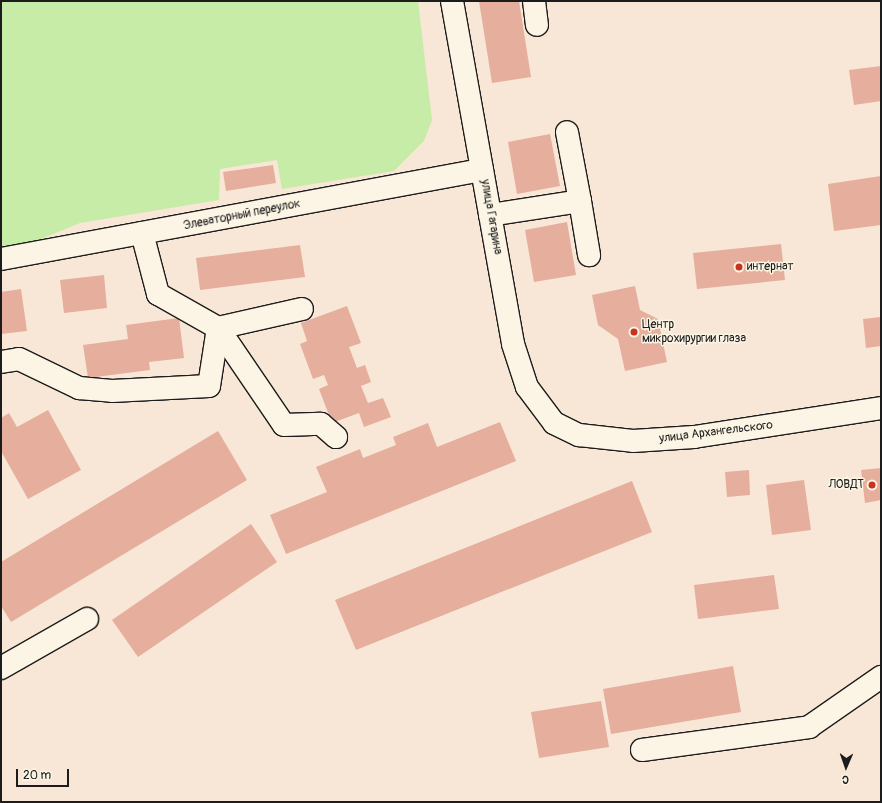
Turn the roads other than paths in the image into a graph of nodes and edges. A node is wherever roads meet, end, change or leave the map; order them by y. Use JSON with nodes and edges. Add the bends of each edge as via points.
{"nodes":[{"id":1,"x":452,"y":1,"type":"edge"},
{"id":2,"x":534,"y":1,"type":"edge"},
{"id":3,"x":537,"y":24,"type":"dead end"},
{"id":4,"x":567,"y":132,"type":"dead end"},
{"id":5,"x":482,"y":170,"type":"junction"},
{"id":6,"x":580,"y":201,"type":"junction"},
{"id":7,"x":490,"y":215,"type":"junction"},
{"id":8,"x":142,"y":233,"type":"junction"},
{"id":9,"x":589,"y":255,"type":"dead end"},
{"id":10,"x":1,"y":259,"type":"edge"},
{"id":11,"x":302,"y":309,"type":"dead end"},
{"id":12,"x":218,"y":328,"type":"junction"},
{"id":13,"x":1,"y":362,"type":"edge"},
{"id":14,"x":881,"y":408,"type":"edge"},
{"id":15,"x":554,"y":423,"type":"joint"},
{"id":16,"x":336,"y":437,"type":"dead end"},
{"id":17,"x":87,"y":619,"type":"dead end"},
{"id":18,"x":1,"y":668,"type":"edge"},
{"id":19,"x":881,"y":677,"type":"edge"},
{"id":20,"x":642,"y":750,"type":"dead end"}],
"edges":[{"from":1,"to":5,"type":"street","name":"улица Гагарина"},
{"from":2,"to":3,"type":"street"},
{"from":4,"to":6,"type":"street"},
{"from":5,"to":7,"type":"street","name":"улица Гагарина"},
{"from":5,"to":8,"type":"street","name":"Элеваторный переулок"},
{"from":6,"to":7,"type":"street"},
{"from":6,"to":9,"type":"street"},
{"from":7,"to":15,"type":"street","name":"улица Гагарина","via":[[518,360],[534,400]]},
{"from":8,"to":10,"type":"street","name":"Элеваторный переулок"},
{"from":8,"to":12,"type":"street","via":[[158,294]]},
{"from":11,"to":12,"type":"street"},
{"from":12,"to":13,"type":"street","via":[[209,386],[112,391],[79,388],[19,359]]},
{"from":12,"to":16,"type":"street","via":[[284,425],[321,424]]},
{"from":14,"to":15,"type":"street","name":"улица Архангельского","via":[[694,437],[633,441],[579,435]]},
{"from":17,"to":18,"type":"street"},
{"from":19,"to":20,"type":"street","via":[[809,727]]}]}
